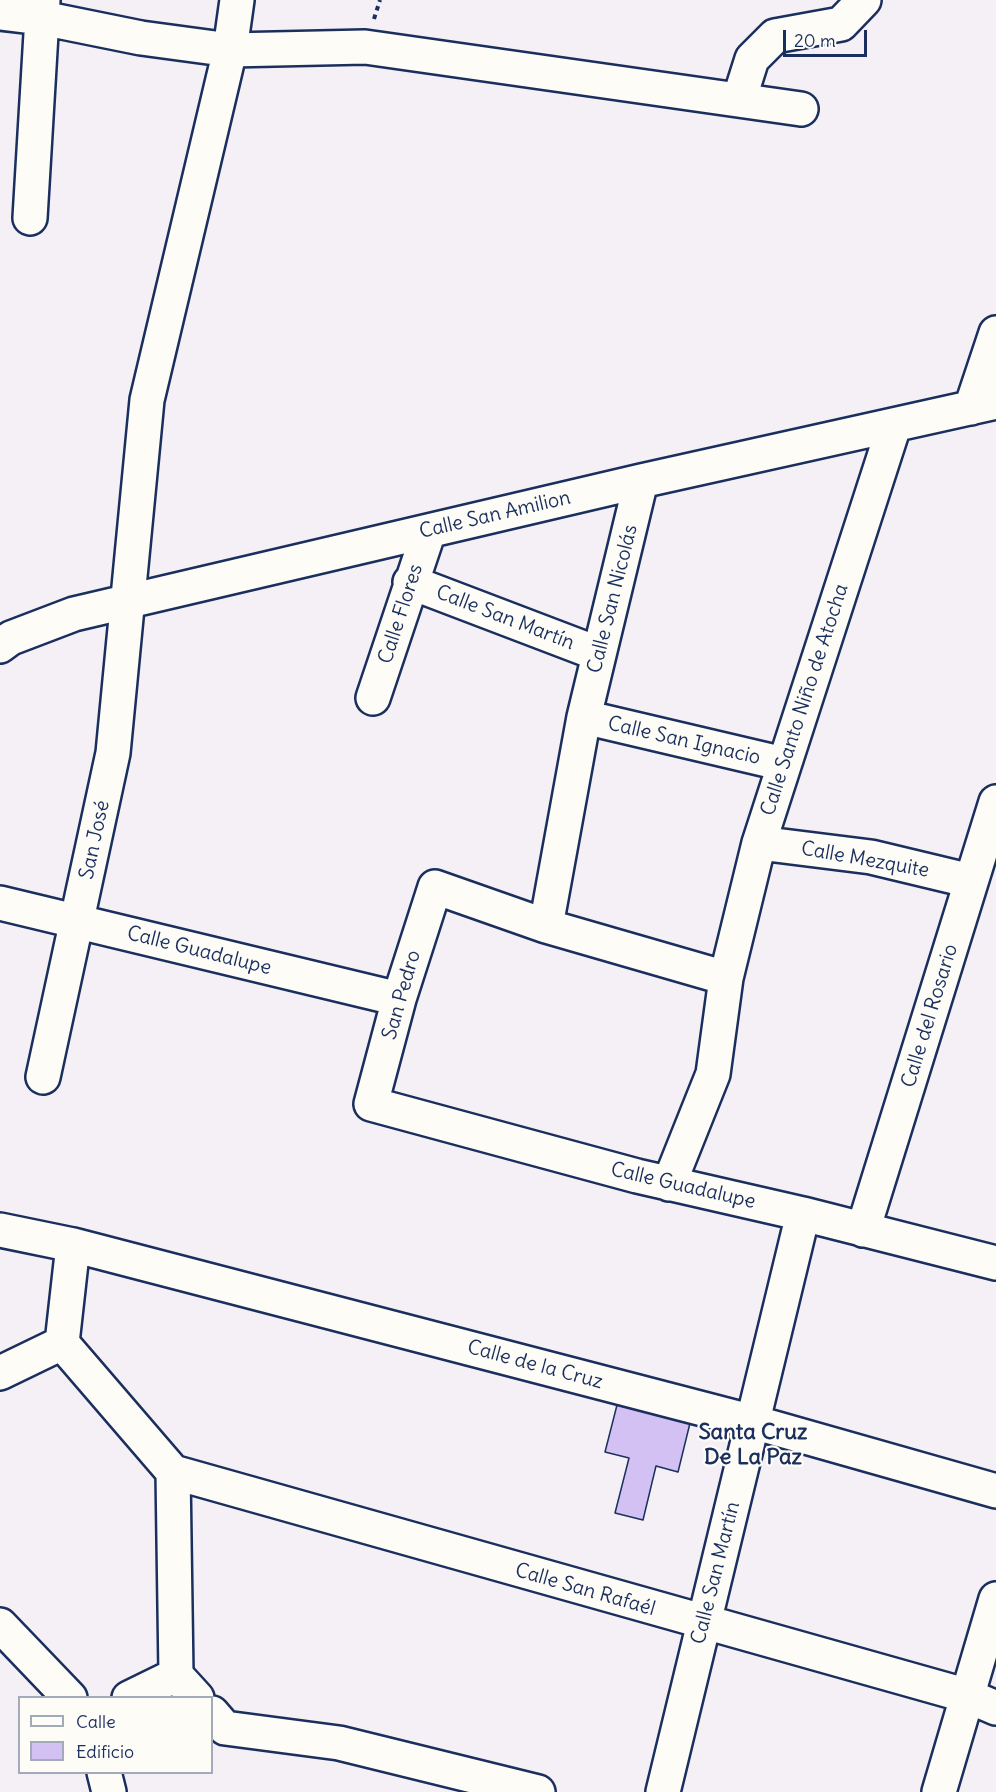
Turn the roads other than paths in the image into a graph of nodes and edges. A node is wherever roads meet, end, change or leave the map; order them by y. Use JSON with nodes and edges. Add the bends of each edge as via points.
{"nodes":[{"id":1,"x":237,"y":0,"type":"edge"},
{"id":2,"x":864,"y":0,"type":"edge"},
{"id":3,"x":43,"y":9,"type":"edge"},
{"id":4,"x":0,"y":13,"type":"edge"},
{"id":5,"x":230,"y":50,"type":"junction"},
{"id":6,"x":739,"y":100,"type":"junction"},
{"id":7,"x":801,"y":109,"type":"dead end"},
{"id":8,"x":30,"y":218,"type":"dead end"},
{"id":9,"x":996,"y":333,"type":"edge"},
{"id":10,"x":983,"y":405,"type":"edge"},
{"id":11,"x":894,"y":426,"type":"junction"},
{"id":12,"x":641,"y":481,"type":"junction"},
{"id":13,"x":429,"y":531,"type":"junction"},
{"id":14,"x":410,"y":582,"type":"junction"},
{"id":15,"x":129,"y":602,"type":"junction"},
{"id":16,"x":0,"y":646,"type":"edge"},
{"id":17,"x":599,"y":654,"type":"junction"},
{"id":18,"x":373,"y":698,"type":"dead end"},
{"id":19,"x":584,"y":717,"type":"junction"},
{"id":20,"x":784,"y":764,"type":"junction"},
{"id":21,"x":996,"y":802,"type":"edge"},
{"id":22,"x":759,"y":843,"type":"junction"},
{"id":23,"x":972,"y":881,"type":"junction"},
{"id":24,"x":0,"y":903,"type":"edge"},
{"id":25,"x":78,"y":921,"type":"junction"},
{"id":26,"x":546,"y":926,"type":"junction"},
{"id":27,"x":726,"y":978,"type":"junction"},
{"id":28,"x":399,"y":999,"type":"junction"},
{"id":29,"x":44,"y":1077,"type":"dead end"},
{"id":30,"x":371,"y":1104,"type":"joint"},
{"id":31,"x":669,"y":1184,"type":"junction"},
{"id":32,"x":803,"y":1214,"type":"junction"},
{"id":33,"x":0,"y":1230,"type":"edge"},
{"id":34,"x":863,"y":1230,"type":"junction"},
{"id":35,"x":73,"y":1245,"type":"junction"},
{"id":36,"x":996,"y":1263,"type":"edge"},
{"id":37,"x":62,"y":1343,"type":"junction"},
{"id":38,"x":0,"y":1373,"type":"edge"},
{"id":39,"x":753,"y":1422,"type":"junction"},
{"id":40,"x":173,"y":1472,"type":"junction"},
{"id":41,"x":996,"y":1491,"type":"edge"},
{"id":42,"x":996,"y":1599,"type":"edge"},
{"id":43,"x":704,"y":1624,"type":"junction"},
{"id":44,"x":0,"y":1625,"type":"edge"},
{"id":45,"x":186,"y":1686,"type":"edge"},
{"id":46,"x":68,"y":1696,"type":"edge"},
{"id":47,"x":138,"y":1696,"type":"edge"},
{"id":48,"x":982,"y":1702,"type":"edge"},
{"id":49,"x":218,"y":1721,"type":"edge"},
{"id":50,"x":104,"y":1774,"type":"edge"},
{"id":51,"x":109,"y":1792,"type":"edge"},
{"id":52,"x":538,"y":1792,"type":"edge"},
{"id":53,"x":663,"y":1792,"type":"edge"},
{"id":54,"x":939,"y":1792,"type":"edge"}],
"edges":[{"from":1,"to":5,"type":"street","name":"San José"},
{"from":2,"to":6,"type":"street","via":[[841,24],[775,36],[752,58]]},
{"from":3,"to":4,"type":"street"},
{"from":3,"to":5,"type":"street","via":[[141,38]]},
{"from":3,"to":8,"type":"street"},
{"from":5,"to":6,"type":"street","via":[[365,47]]},
{"from":5,"to":15,"type":"street","name":"San José","via":[[147,400]]},
{"from":6,"to":7,"type":"street"},
{"from":9,"to":10,"type":"street"},
{"from":10,"to":11,"type":"street","name":"Calle San Amilion"},
{"from":11,"to":12,"type":"street","name":"Calle San Amilion"},
{"from":11,"to":20,"type":"street","name":"Calle Santo Niño de Atocha"},
{"from":12,"to":13,"type":"street","name":"Calle San Amilion"},
{"from":12,"to":17,"type":"street","name":"Calle San Nicolás"},
{"from":13,"to":14,"type":"street","name":"Calle Flores"},
{"from":13,"to":15,"type":"street","name":"Calle San Amilion"},
{"from":14,"to":17,"type":"street","name":"Calle San Martín"},
{"from":14,"to":18,"type":"street","name":"Calle Flores"},
{"from":15,"to":16,"type":"street","name":"Calle San Amilion","via":[[74,614]]},
{"from":15,"to":25,"type":"street","name":"San José","via":[[114,753]]},
{"from":17,"to":19,"type":"street","name":"Calle San Nicolás"},
{"from":19,"to":20,"type":"street","name":"Calle San Ignacio"},
{"from":19,"to":26,"type":"street","name":"Calle San Nicolás"},
{"from":20,"to":22,"type":"street","name":"Calle Santo Niño de Atocha"},
{"from":21,"to":23,"type":"street","name":"Calle del Rosario"},
{"from":22,"to":23,"type":"street","name":"Calle Mezquite","via":[[871,857]]},
{"from":22,"to":27,"type":"street","name":"Calle Santo Niño de Atocha"},
{"from":23,"to":34,"type":"street","name":"Calle del Rosario"},
{"from":24,"to":25,"type":"street","name":"Calle Guadalupe"},
{"from":25,"to":28,"type":"street","name":"Calle Guadalupe"},
{"from":25,"to":29,"type":"street","name":"San José"},
{"from":26,"to":27,"type":"street"},
{"from":26,"to":28,"type":"street","name":"San Pedro","via":[[435,886]]},
{"from":27,"to":31,"type":"street","name":"Calle Santo Niño de Atocha","via":[[713,1074]]},
{"from":28,"to":30,"type":"street","name":"San Pedro"},
{"from":30,"to":31,"type":"street","name":"Calle Guadalupe"},
{"from":31,"to":32,"type":"street","name":"Calle Guadalupe"},
{"from":32,"to":34,"type":"street","name":"Calle Guadalupe"},
{"from":32,"to":39,"type":"street","name":"Calle San Martín"},
{"from":33,"to":35,"type":"street","name":"Calle de la Cruz"},
{"from":34,"to":36,"type":"street","name":"Calle Guadalupe"},
{"from":35,"to":37,"type":"street"},
{"from":35,"to":39,"type":"street","name":"Calle de la Cruz"},
{"from":37,"to":38,"type":"street"},
{"from":37,"to":40,"type":"street"},
{"from":39,"to":41,"type":"street","name":"Calle de la Cruz"},
{"from":39,"to":43,"type":"street","name":"Calle San Martín"},
{"from":40,"to":43,"type":"street","name":"Calle San Rafaél"},
{"from":40,"to":45,"type":"street"},
{"from":42,"to":48,"type":"street"},
{"from":43,"to":48,"type":"street","name":"Calle San Rafaél"},
{"from":43,"to":53,"type":"street","name":"Calle San Martín"},
{"from":44,"to":46,"type":"street"},
{"from":45,"to":47,"type":"street"},
{"from":48,"to":54,"type":"street"},
{"from":49,"to":52,"type":"street","via":[[339,1743]]},
{"from":50,"to":51,"type":"street"}]}
